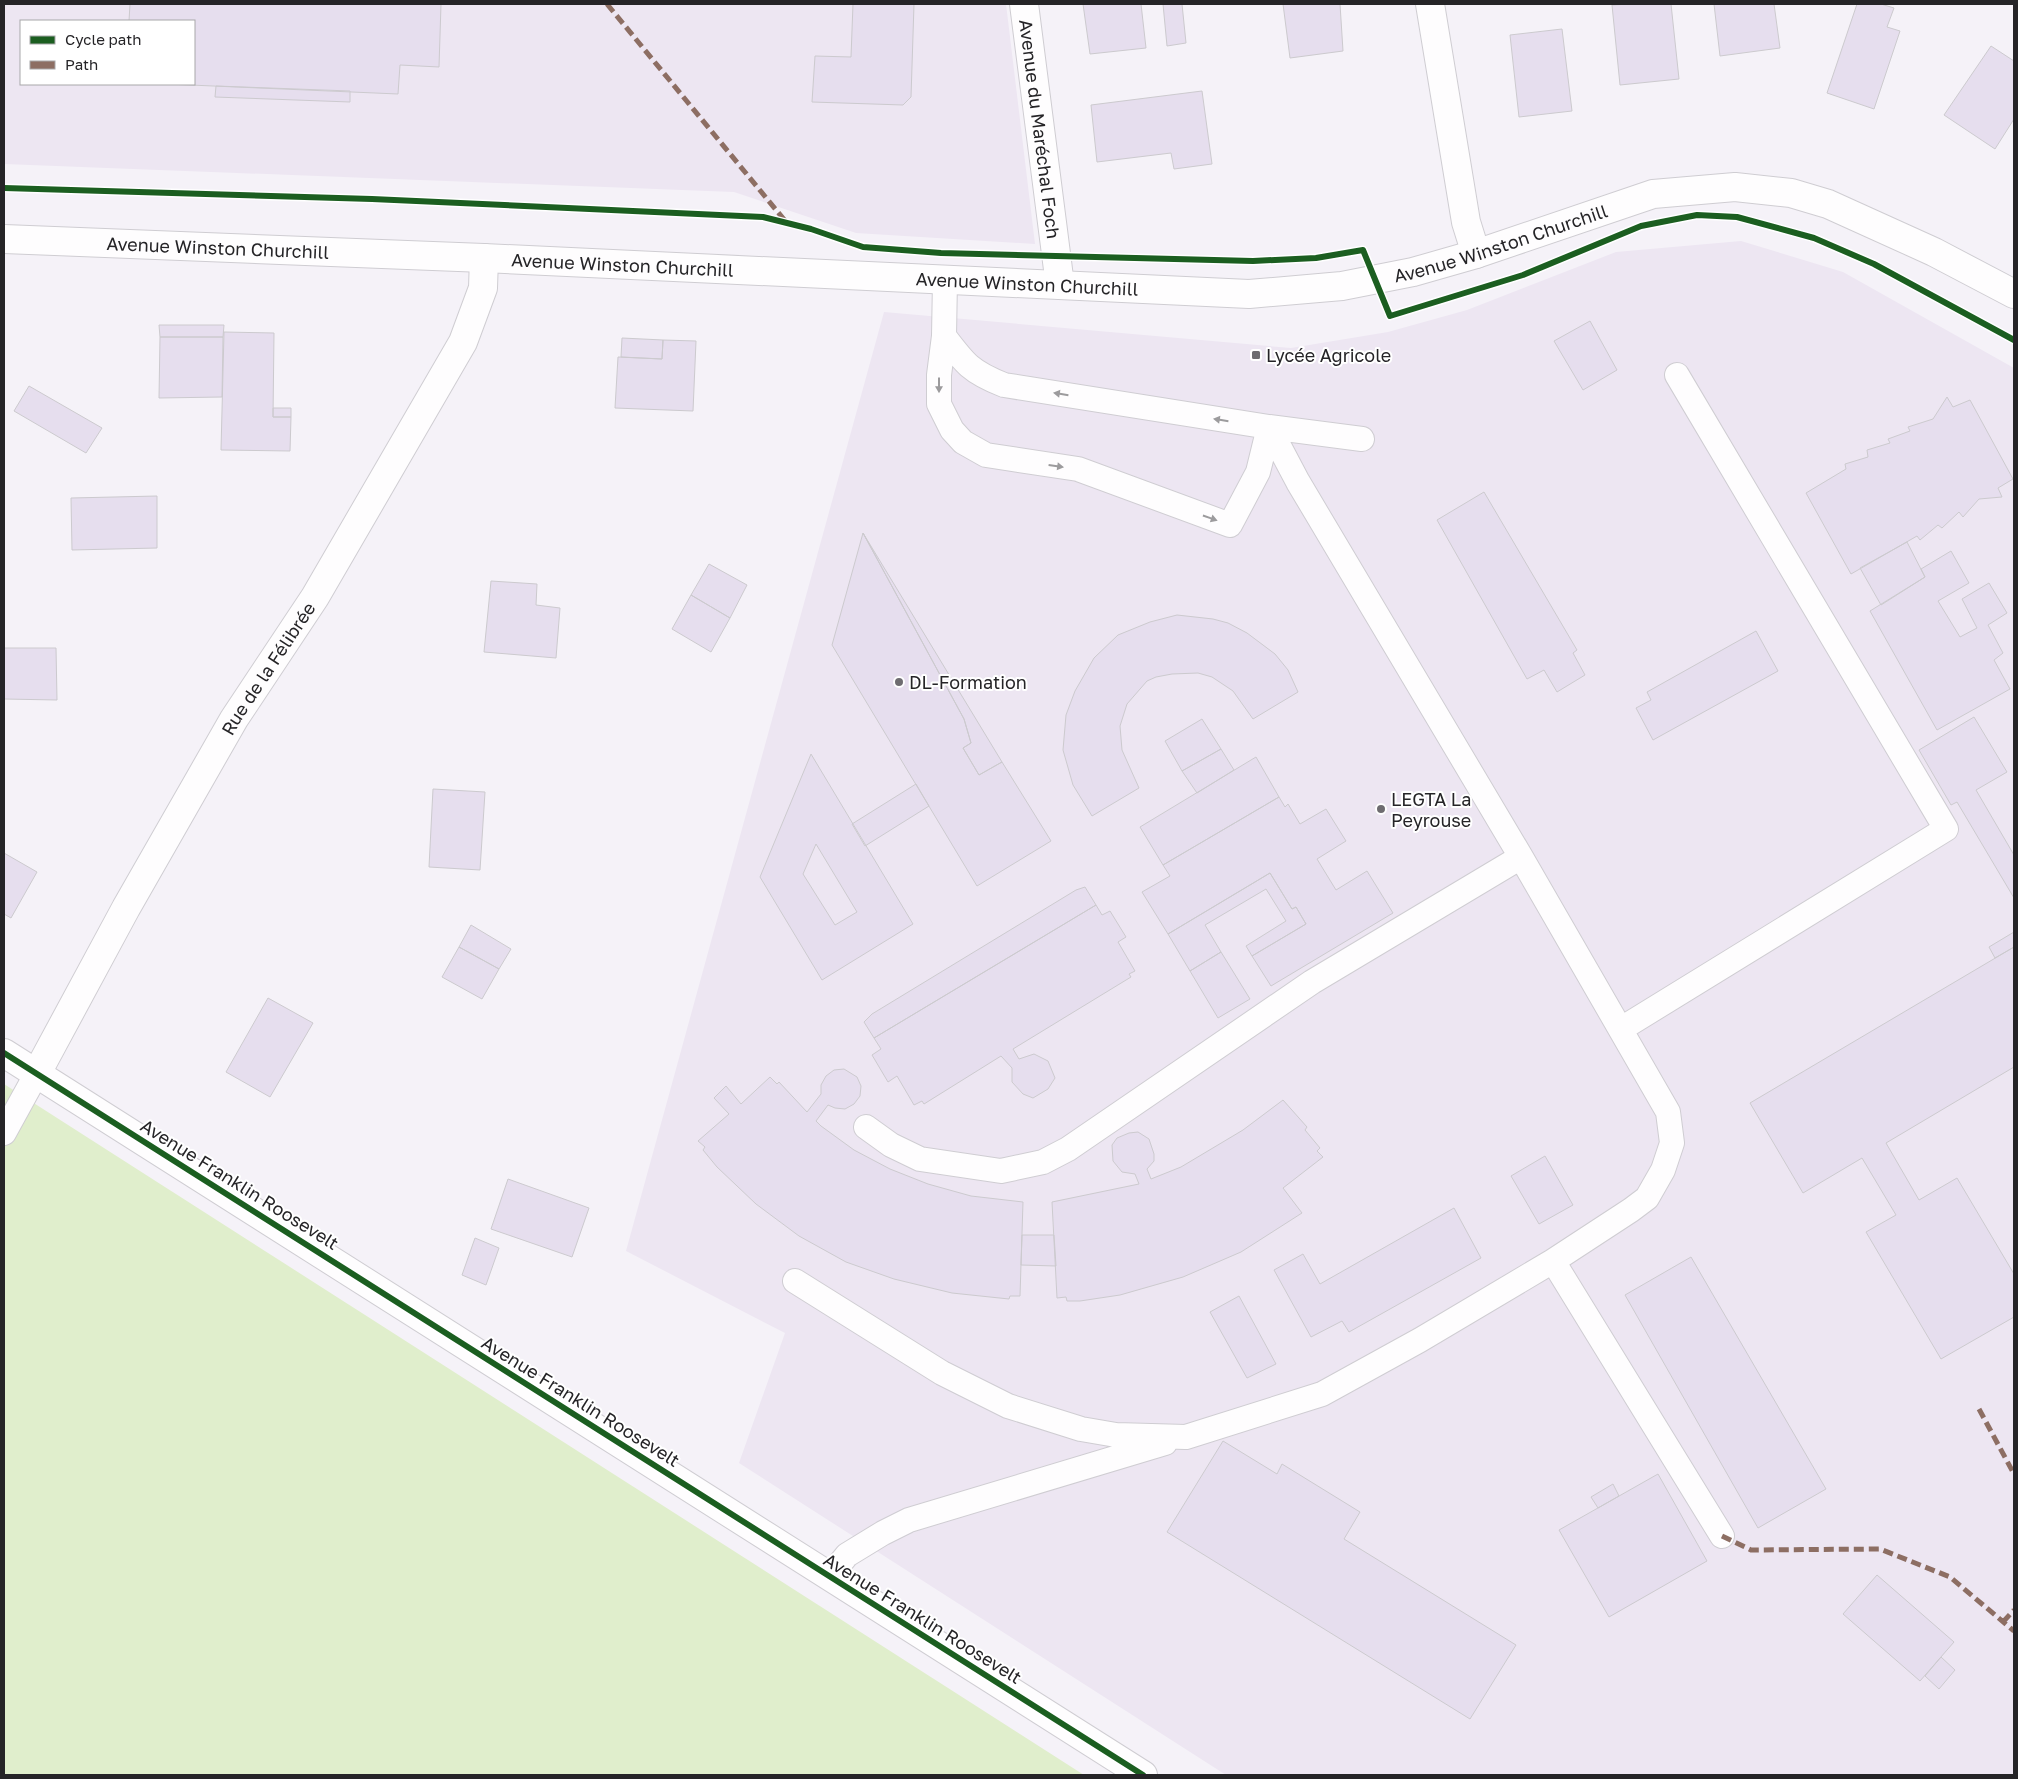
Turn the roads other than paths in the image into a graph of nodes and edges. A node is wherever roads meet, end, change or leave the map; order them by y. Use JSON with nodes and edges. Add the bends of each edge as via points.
{"nodes":[{"id":1,"x":1024,"y":4,"type":"edge"},
{"id":2,"x":1430,"y":4,"type":"edge"},
{"id":3,"x":4,"y":239,"type":"edge"},
{"id":4,"x":1476,"y":254,"type":"junction"},
{"id":5,"x":484,"y":258,"type":"junction"},
{"id":6,"x":945,"y":280,"type":"junction"},
{"id":7,"x":1060,"y":285,"type":"junction"},
{"id":8,"x":2014,"y":294,"type":"edge"},
{"id":9,"x":944,"y":336,"type":"junction"},
{"id":10,"x":1677,"y":374,"type":"dead end"},
{"id":11,"x":1269,"y":427,"type":"junction"},
{"id":12,"x":1362,"y":440,"type":"dead end"},
{"id":13,"x":1521,"y":857,"type":"junction"},
{"id":14,"x":1621,"y":1029,"type":"junction"},
{"id":15,"x":4,"y":1052,"type":"edge"},
{"id":16,"x":37,"y":1073,"type":"junction"},
{"id":17,"x":866,"y":1127,"type":"dead end"},
{"id":18,"x":4,"y":1133,"type":"edge"},
{"id":19,"x":1553,"y":1261,"type":"junction"},
{"id":20,"x":795,"y":1281,"type":"dead end"},
{"id":21,"x":1186,"y":1437,"type":"junction"},
{"id":22,"x":1722,"y":1536,"type":"dead end"},
{"id":23,"x":829,"y":1577,"type":"junction"},
{"id":24,"x":1143,"y":1775,"type":"edge"}],
"edges":[{"from":1,"to":7,"type":"street","name":"Avenue du Maréchal Foch"},
{"from":2,"to":4,"type":"street","via":[[1466,222]]},
{"from":3,"to":5,"type":"street","name":"Avenue Winston Churchill"},
{"from":4,"to":7,"type":"street","name":"Avenue Winston Churchill","via":[[1413,272],[1342,286],[1250,294]]},
{"from":4,"to":8,"type":"street","name":"Avenue Winston Churchill","via":[[1653,194],[1735,187],[1791,193],[1828,204],[1934,252]]},
{"from":5,"to":6,"type":"street","name":"Avenue Winston Churchill"},
{"from":5,"to":16,"type":"street","name":"Rue de la Félibrée","via":[[483,288],[463,342],[315,597],[234,718]]},
{"from":6,"to":7,"type":"street","name":"Avenue Winston Churchill"},
{"from":6,"to":9,"type":"lane"},
{"from":11,"to":9,"type":"lane","one_way":true,"via":[[1004,385],[982,376],[965,364]]},
{"from":9,"to":11,"type":"lane","one_way":true,"via":[[939,404],[952,430],[963,442],[986,455],[1078,469],[1230,525],[1258,472]]},
{"from":10,"to":14,"type":"lane","via":[[1946,830]]},
{"from":11,"to":12,"type":"lane"},
{"from":11,"to":13,"type":"lane","via":[[1298,482]]},
{"from":13,"to":14,"type":"lane"},
{"from":13,"to":17,"type":"lane","via":[[1312,982],[1068,1149],[1043,1162],[1002,1171],[920,1160]]},
{"from":14,"to":19,"type":"lane","via":[[1668,1112],[1672,1143],[1663,1170],[1647,1198]]},
{"from":15,"to":16,"type":"street","name":"Avenue Franklin Roosevelt"},
{"from":16,"to":18,"type":"lane"},
{"from":16,"to":23,"type":"street","name":"Avenue Franklin Roosevelt"},
{"from":19,"to":21,"type":"lane","via":[[1322,1394]]},
{"from":19,"to":22,"type":"lane"},
{"from":20,"to":21,"type":"lane","via":[[942,1373],[1008,1406],[1081,1429],[1116,1436]]},
{"from":21,"to":23,"type":"lane","via":[[909,1520],[883,1532],[847,1556]]},
{"from":23,"to":24,"type":"street","name":"Avenue Franklin Roosevelt"}]}
